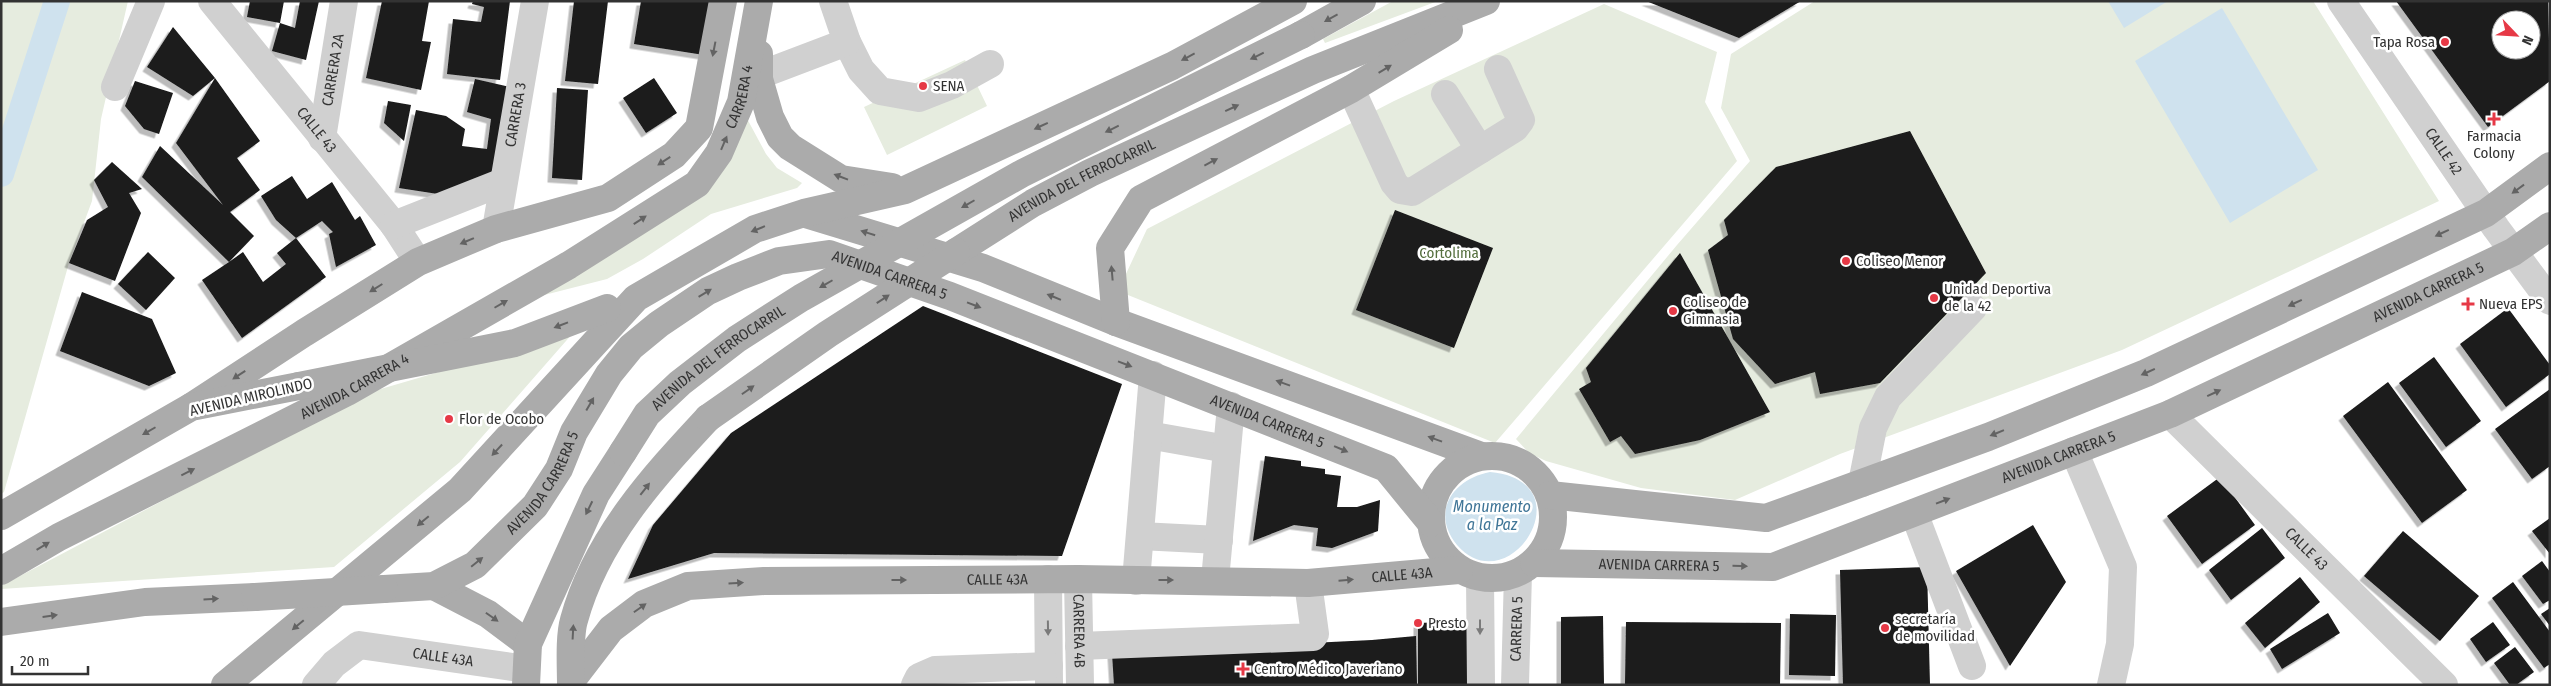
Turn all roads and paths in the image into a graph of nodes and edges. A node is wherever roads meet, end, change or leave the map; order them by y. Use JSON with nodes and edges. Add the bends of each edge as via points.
{"nodes":[{"id":1,"x":151,"y":1,"type":"edge"},
{"id":2,"x":212,"y":1,"type":"edge"},
{"id":3,"x":344,"y":1,"type":"edge"},
{"id":4,"x":535,"y":1,"type":"edge"},
{"id":5,"x":723,"y":1,"type":"edge"},
{"id":6,"x":833,"y":1,"type":"edge"},
{"id":7,"x":1293,"y":1,"type":"edge"},
{"id":8,"x":1362,"y":1,"type":"edge"},
{"id":9,"x":2341,"y":1,"type":"edge"},
{"id":10,"x":1480,"y":4,"type":"edge"},
{"id":11,"x":758,"y":6,"type":"edge"},
{"id":12,"x":847,"y":42,"type":"junction"},
{"id":13,"x":990,"y":64,"type":"dead end"},
{"id":14,"x":1498,"y":69,"type":"dead end"},
{"id":15,"x":760,"y":79,"type":"junction"},
{"id":16,"x":115,"y":87,"type":"dead end"},
{"id":17,"x":1351,"y":89,"type":"junction"},
{"id":18,"x":1445,"y":94,"type":"dead end"},
{"id":19,"x":322,"y":138,"type":"junction"},
{"id":20,"x":1480,"y":150,"type":"junction"},
{"id":21,"x":2550,"y":166,"type":"edge"},
{"id":22,"x":503,"y":182,"type":"junction"},
{"id":23,"x":697,"y":184,"type":"joint"},
{"id":24,"x":906,"y":190,"type":"junction"},
{"id":25,"x":2486,"y":212,"type":"junction"},
{"id":26,"x":804,"y":213,"type":"junction"},
{"id":27,"x":394,"y":225,"type":"junction"},
{"id":28,"x":2550,"y":226,"type":"edge"},
{"id":29,"x":496,"y":229,"type":"junction"},
{"id":30,"x":2513,"y":252,"type":"junction"},
{"id":31,"x":418,"y":262,"type":"junction"},
{"id":32,"x":636,"y":298,"type":"junction"},
{"id":33,"x":2550,"y":301,"type":"edge"},
{"id":34,"x":1973,"y":308,"type":"dead end"},
{"id":35,"x":1116,"y":322,"type":"junction"},
{"id":36,"x":1153,"y":375,"type":"junction"},
{"id":37,"x":1231,"y":406,"type":"junction"},
{"id":38,"x":191,"y":407,"type":"junction"},
{"id":39,"x":2170,"y":414,"type":"junction"},
{"id":40,"x":1148,"y":435,"type":"junction"},
{"id":41,"x":1227,"y":449,"type":"junction"},
{"id":42,"x":2074,"y":451,"type":"junction"},
{"id":43,"x":1481,"y":456,"type":"junction"},
{"id":44,"x":1862,"y":483,"type":"junction"},
{"id":45,"x":1550,"y":495,"type":"junction"},
{"id":46,"x":1914,"y":513,"type":"junction"},
{"id":47,"x":1,"y":516,"type":"edge"},
{"id":48,"x":1431,"y":523,"type":"junction"},
{"id":49,"x":1140,"y":536,"type":"junction"},
{"id":50,"x":1219,"y":540,"type":"junction"},
{"id":51,"x":1526,"y":568,"type":"junction"},
{"id":52,"x":1,"y":571,"type":"edge"},
{"id":53,"x":1470,"y":574,"type":"junction"},
{"id":54,"x":1048,"y":579,"type":"junction"},
{"id":55,"x":1078,"y":579,"type":"junction"},
{"id":56,"x":1136,"y":580,"type":"junction"},
{"id":57,"x":1215,"y":580,"type":"junction"},
{"id":58,"x":1308,"y":583,"type":"junction"},
{"id":59,"x":434,"y":586,"type":"junction"},
{"id":60,"x":1,"y":622,"type":"edge"},
{"id":61,"x":1079,"y":646,"type":"junction"},
{"id":62,"x":527,"y":666,"type":"edge"},
{"id":63,"x":1972,"y":666,"type":"dead end"},
{"id":64,"x":1049,"y":675,"type":"edge"},
{"id":65,"x":987,"y":677,"type":"edge"},
{"id":66,"x":571,"y":683,"type":"edge"},
{"id":67,"x":225,"y":685,"type":"edge"},
{"id":68,"x":316,"y":685,"type":"edge"},
{"id":69,"x":915,"y":685,"type":"edge"},
{"id":70,"x":1080,"y":685,"type":"edge"},
{"id":71,"x":1481,"y":685,"type":"edge"},
{"id":72,"x":1515,"y":685,"type":"edge"},
{"id":73,"x":2111,"y":685,"type":"edge"},
{"id":74,"x":2444,"y":685,"type":"edge"}],
"edges":[{"from":1,"to":16,"type":"street"},
{"from":2,"to":19,"type":"street","name":"CALLE 43"},
{"from":3,"to":19,"type":"street","name":"CARRERA 2A"},
{"from":4,"to":22,"type":"street","name":"CARRERA 3"},
{"from":5,"to":29,"type":"main road","name":"CARRERA 4","one_way":true,"via":[[700,128],[674,155],[608,198]]},
{"from":6,"to":12,"type":"street"},
{"from":7,"to":24,"type":"main road","one_way":true,"via":[[1172,66]]},
{"from":8,"to":62,"type":"main road","name":"AVENIDA DEL FERROCARRIL","one_way":true,"bridge":true,"via":[[1301,35],[1021,174],[801,298],[737,339],[680,383],[647,414],[596,494]]},
{"from":9,"to":25,"type":"street","name":"CALLE 42"},
{"from":17,"to":10,"type":"main road","one_way":true,"via":[[1460,24]]},
{"from":66,"to":10,"type":"main road","name":"AVENIDA DEL FERROCARRIL","one_way":true,"bridge":true,"via":[[574,621],[596,563],[622,519],[708,418],[828,334],[1033,203],[1313,70]]},
{"from":11,"to":15,"type":"main road"},
{"from":23,"to":11,"type":"main road","name":"CARRERA 4","one_way":true,"via":[[720,153],[741,102]]},
{"from":12,"to":13,"type":"street","via":[[861,70],[880,91],[920,98]]},
{"from":12,"to":15,"type":"street","via":[[768,72]]},
{"from":14,"to":20,"type":"street","via":[[1521,120],[1515,128]]},
{"from":24,"to":15,"type":"main road","one_way":true,"via":[[841,179],[790,147],[780,137],[770,117]]},
{"from":17,"to":20,"type":"street","via":[[1400,190],[1412,192]]},
{"from":35,"to":17,"type":"main road","one_way":true,"via":[[1110,248],[1142,199]]},
{"from":18,"to":20,"type":"street"},
{"from":19,"to":27,"type":"street","name":"CALLE 43"},
{"from":21,"to":25,"type":"main road","one_way":true},
{"from":22,"to":27,"type":"street"},
{"from":22,"to":29,"type":"street","name":"CARRERA 3"},
{"from":52,"to":23,"type":"main road","name":"AVENIDA CARRERA 4","one_way":true,"via":[[59,537],[347,392],[569,265]]},
{"from":24,"to":26,"type":"main road"},
{"from":25,"to":30,"type":"street","name":"CALLE 42"},
{"from":25,"to":44,"type":"main road","one_way":true,"via":[[2146,373],[1988,437]]},
{"from":26,"to":32,"type":"main road","one_way":true,"via":[[755,229]]},
{"from":35,"to":26,"type":"main road","one_way":true,"via":[[983,268]]},
{"from":27,"to":31,"type":"street","name":"CALLE 43"},
{"from":28,"to":30,"type":"main road","name":"AVENIDA CARRERA 5"},
{"from":29,"to":31,"type":"main road","one_way":true},
{"from":30,"to":33,"type":"street","name":"CALLE 42"},
{"from":39,"to":30,"type":"main road","name":"AVENIDA CARRERA 5","one_way":true},
{"from":31,"to":38,"type":"main road","one_way":true},
{"from":32,"to":38,"type":"main road","name":"AVENIDA MIROLINDO","one_way":true,"bridge":true,"via":[[516,343]]},
{"from":32,"to":67,"type":"main road","one_way":true,"via":[[460,490]]},
{"from":34,"to":44,"type":"street","via":[[1888,397],[1873,428]]},
{"from":43,"to":35,"type":"main road","one_way":true},
{"from":36,"to":37,"type":"main road","name":"AVENIDA CARRERA 5"},
{"from":36,"to":40,"type":"street"},
{"from":59,"to":36,"type":"main road","name":"AVENIDA CARRERA 5","one_way":true,"via":[[475,565],[536,506],[559,469],[590,402],[630,347],[708,291],[779,261],[829,254],[950,296]]},
{"from":37,"to":41,"type":"street"},
{"from":37,"to":48,"type":"main road","name":"AVENIDA CARRERA 5","one_way":true,"via":[[1386,468]]},
{"from":38,"to":47,"type":"main road","name":"AVENIDA MIROLINDO","one_way":true},
{"from":39,"to":42,"type":"main road","name":"AVENIDA CARRERA 5"},
{"from":39,"to":74,"type":"street","name":"CALLE 43"},
{"from":40,"to":41,"type":"street"},
{"from":40,"to":49,"type":"street"},
{"from":41,"to":50,"type":"street"},
{"from":46,"to":42,"type":"main road","name":"AVENIDA CARRERA 5","one_way":true},
{"from":42,"to":73,"type":"street","via":[[2123,567],[2120,644]]},
{"from":43,"to":45,"type":"main road","via":[[1502,456],[1522,463],[1539,476]]},
{"from":43,"to":48,"type":"main road","via":[[1452,470],[1441,482],[1432,504]]},
{"from":44,"to":45,"type":"main road","via":[[1766,518]]},
{"from":45,"to":51,"type":"main road","via":[[1554,513],[1552,532],[1545,549]]},
{"from":51,"to":46,"type":"main road","name":"AVENIDA CARRERA 5","one_way":true,"via":[[1773,567]]},
{"from":46,"to":63,"type":"street"},
{"from":48,"to":53,"type":"main road","via":[[1435,541],[1445,557]]},
{"from":49,"to":50,"type":"street"},
{"from":49,"to":56,"type":"street"},
{"from":50,"to":57,"type":"street"},
{"from":51,"to":53,"type":"main road","via":[[1499,579]]},
{"from":51,"to":72,"type":"street","name":"CARRERA 5"},
{"from":58,"to":53,"type":"main road","name":"CALLE 43A","one_way":true},
{"from":53,"to":71,"type":"street","one_way":true},
{"from":54,"to":55,"type":"main road","name":"CALLE 43A"},
{"from":54,"to":64,"type":"street","name":"CARRERA 4B","one_way":true},
{"from":66,"to":54,"type":"main road","name":"CALLE 43A","one_way":true,"via":[[611,629],[644,604],[688,586],[764,581]]},
{"from":55,"to":56,"type":"main road","name":"CALLE 43A"},
{"from":55,"to":61,"type":"street","name":"CARRERA 4B"},
{"from":56,"to":57,"type":"main road","name":"CALLE 43A","one_way":true},
{"from":57,"to":58,"type":"main road","name":"CALLE 43A"},
{"from":58,"to":61,"type":"street","via":[[1313,637]]},
{"from":60,"to":59,"type":"main road","one_way":true,"bridge":true,"via":[[145,602]]},
{"from":59,"to":62,"type":"main road","one_way":true,"via":[[488,614]]},
{"from":61,"to":70,"type":"street","name":"CARRERA 4B"},
{"from":62,"to":68,"type":"street","name":"CALLE 43A","via":[[359,645],[334,664]]},
{"from":64,"to":65,"type":"street"},
{"from":65,"to":69,"type":"street","via":[[935,670],[919,677]]}]}
